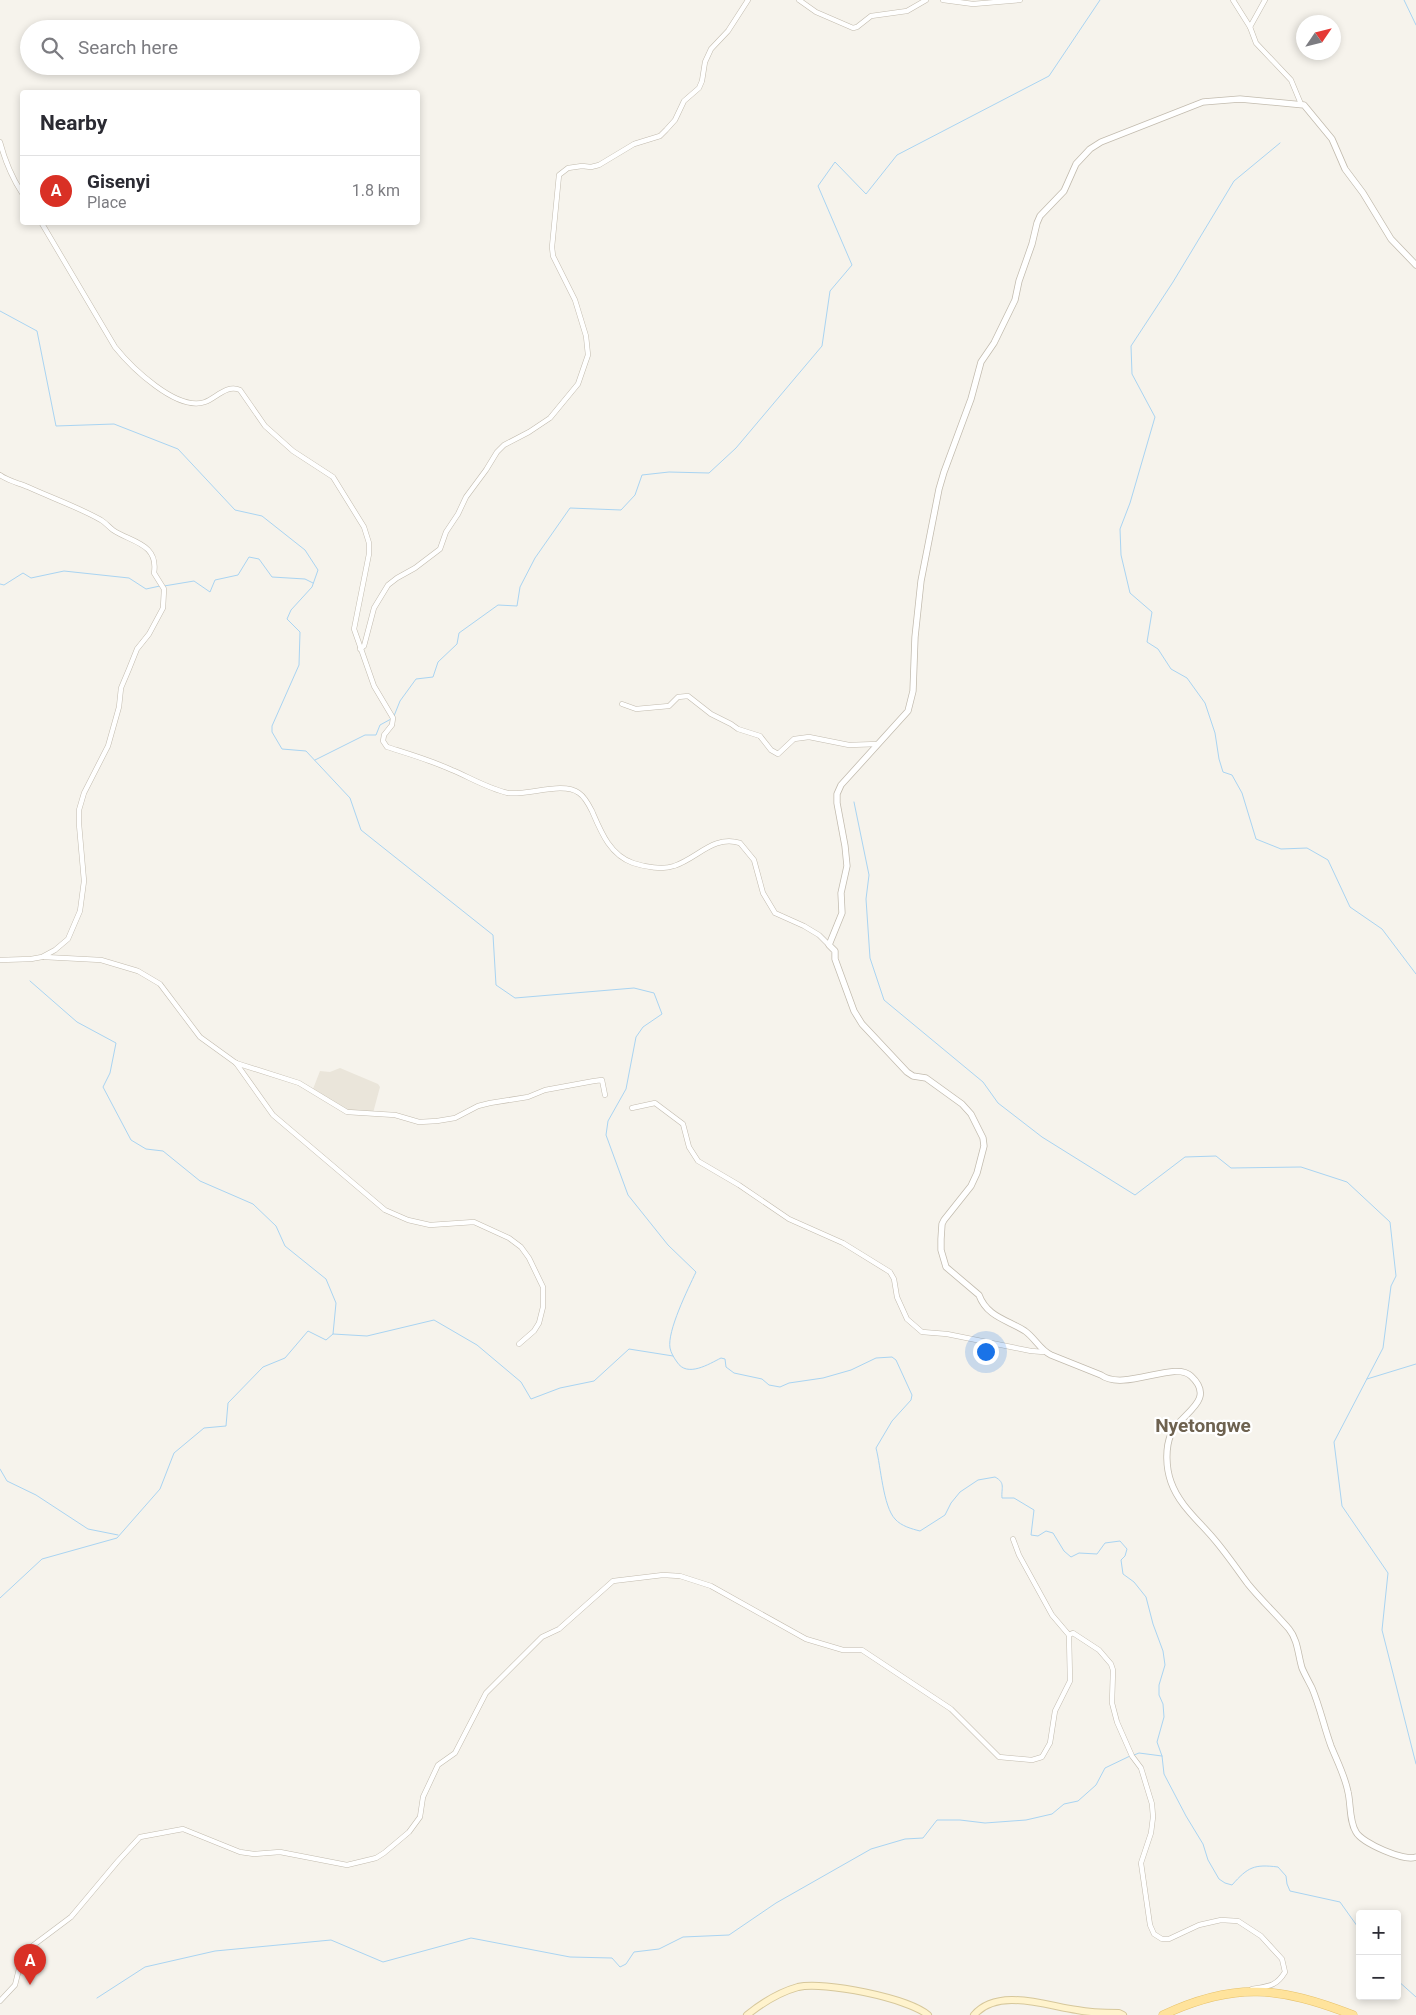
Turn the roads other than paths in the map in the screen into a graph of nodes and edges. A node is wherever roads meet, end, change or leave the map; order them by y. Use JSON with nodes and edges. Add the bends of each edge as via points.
{"nodes":[{"id":1,"x":748,"y":0,"type":"edge"},
{"id":2,"x":800,"y":0,"type":"edge"},
{"id":3,"x":926,"y":0,"type":"edge"},
{"id":4,"x":943,"y":0,"type":"edge"},
{"id":5,"x":1020,"y":0,"type":"edge"},
{"id":6,"x":1234,"y":0,"type":"edge"},
{"id":7,"x":1265,"y":0,"type":"edge"},
{"id":8,"x":1250,"y":27,"type":"junction"},
{"id":9,"x":1301,"y":104,"type":"junction"},
{"id":10,"x":0,"y":142,"type":"edge"},
{"id":11,"x":20,"y":190,"type":"edge"},
{"id":12,"x":43,"y":225,"type":"edge"},
{"id":13,"x":1416,"y":265,"type":"edge"},
{"id":14,"x":0,"y":475,"type":"edge"},
{"id":15,"x":360,"y":649,"type":"junction"},
{"id":16,"x":622,"y":704,"type":"dead end"},
{"id":17,"x":878,"y":744,"type":"junction"},
{"id":18,"x":829,"y":945,"type":"junction"},
{"id":19,"x":42,"y":957,"type":"junction"},
{"id":20,"x":0,"y":960,"type":"edge"},
{"id":21,"x":236,"y":1063,"type":"junction"},
{"id":22,"x":605,"y":1095,"type":"dead end"},
{"id":23,"x":632,"y":1108,"type":"dead end"},
{"id":24,"x":519,"y":1344,"type":"dead end"},
{"id":25,"x":1044,"y":1352,"type":"junction"},
{"id":26,"x":1013,"y":1539,"type":"dead end"},
{"id":27,"x":1069,"y":1635,"type":"junction"},
{"id":28,"x":1416,"y":1857,"type":"edge"},
{"id":29,"x":1218,"y":1995,"type":"junction"},
{"id":30,"x":0,"y":2001,"type":"edge"},
{"id":31,"x":748,"y":2015,"type":"edge"},
{"id":32,"x":928,"y":2015,"type":"edge"},
{"id":33,"x":974,"y":2015,"type":"edge"},
{"id":34,"x":1123,"y":2015,"type":"edge"},
{"id":35,"x":1163,"y":2015,"type":"edge"},
{"id":36,"x":1353,"y":2015,"type":"edge"}],
"edges":[{"from":1,"to":15,"type":"street","via":[[728,31],[711,49],[699,88],[684,101],[675,120],[660,136],[634,144],[600,164],[561,172],[552,247],[586,336],[588,355],[582,375],[550,418],[497,452],[466,497],[440,549],[388,585],[374,608],[364,646]]},
{"from":2,"to":3,"type":"street","via":[[816,12],[857,28],[871,16],[907,11]]},
{"from":4,"to":5,"type":"street","via":[[973,4]]},
{"from":6,"to":8,"type":"street"},
{"from":7,"to":8,"type":"street"},
{"from":8,"to":9,"type":"street","via":[[1256,44],[1291,80]]},
{"from":9,"to":13,"type":"street","via":[[1310,110],[1332,139],[1344,169],[1391,239]]},
{"from":9,"to":17,"type":"street","via":[[1240,98],[1203,102],[1101,142],[1081,158],[1064,191],[1040,216],[1015,300],[981,362],[939,489],[921,582],[911,704]]},
{"from":10,"to":11,"type":"street","via":[[11,176]]},
{"from":12,"to":15,"type":"street","via":[[115,347],[144,378],[170,396],[189,402],[203,403],[226,390],[240,390],[265,426],[292,451],[324,470],[337,482],[364,527],[369,543],[354,623]]},
{"from":14,"to":19,"type":"street","via":[[80,509],[114,531],[144,545],[150,552],[154,573],[164,589],[163,608],[137,649],[121,688],[108,746],[79,810],[84,881],[80,911],[68,939]]},
{"from":15,"to":18,"type":"street","via":[[374,686],[393,718],[392,726],[384,735],[387,747],[429,760],[506,792],[574,790],[589,805],[606,842],[634,864],[673,867],[710,845],[726,841],[740,843],[754,860],[763,893],[776,913],[819,935]]},
{"from":16,"to":17,"type":"street","via":[[636,708],[669,706],[678,697],[688,696],[711,714],[738,729],[760,736],[778,754],[794,739],[809,737],[834,743]]},
{"from":17,"to":18,"type":"street","via":[[841,785],[837,794],[837,813],[847,866],[840,893],[842,913]]},
{"from":18,"to":25,"type":"street","via":[[835,951],[854,1011],[870,1034],[907,1072],[926,1078],[962,1104],[983,1138],[977,1173],[942,1224],[946,1267],[979,1295],[981,1302],[999,1319],[1025,1331]]},
{"from":19,"to":20,"type":"street"},
{"from":19,"to":21,"type":"street","via":[[101,960],[138,971],[160,984],[200,1037]]},
{"from":21,"to":22,"type":"street","via":[[299,1083],[347,1112],[395,1115],[420,1122],[455,1118],[478,1106],[594,1080],[602,1080]]},
{"from":21,"to":24,"type":"street","via":[[273,1115],[385,1210],[430,1226],[474,1222],[521,1247],[543,1287],[543,1307],[534,1331]]},
{"from":23,"to":25,"type":"street","via":[[654,1103],[683,1124],[689,1147],[698,1161],[789,1219],[842,1243],[890,1272],[907,1318],[922,1332]]},
{"from":25,"to":28,"type":"street","via":[[1108,1380],[1175,1370],[1192,1376],[1198,1385],[1200,1398],[1171,1434],[1167,1465],[1171,1483],[1184,1506],[1294,1636],[1302,1668],[1347,1786],[1357,1834],[1385,1850],[1409,1858]]},
{"from":26,"to":27,"type":"street","via":[[1052,1615]]},
{"from":27,"to":29,"type":"street","via":[[1073,1633],[1093,1646],[1111,1664],[1112,1703],[1117,1722],[1141,1768],[1152,1804],[1151,1833],[1142,1863],[1154,1934],[1169,1939],[1198,1925],[1221,1920],[1238,1921],[1260,1936],[1282,1959],[1285,1972],[1280,1982]]},
{"from":27,"to":30,"type":"street","via":[[1070,1680],[1055,1711],[1049,1746],[1042,1757],[1032,1760],[999,1757],[951,1708],[862,1650],[842,1650],[806,1639],[712,1586],[680,1576],[613,1581],[559,1629],[542,1637],[486,1693],[455,1753],[438,1765],[423,1797],[419,1818],[409,1832],[384,1853],[347,1865],[280,1852],[240,1852],[183,1829],[140,1838],[71,1917],[23,1953],[15,1985]]},
{"from":29,"to":35,"type":"main road"},
{"from":29,"to":36,"type":"main road","via":[[1276,1992]]},
{"from":31,"to":32,"type":"main road","via":[[784,1992],[807,1986],[844,1988],[911,2004]]},
{"from":33,"to":34,"type":"main road","via":[[989,2004],[1015,2000]]}]}
